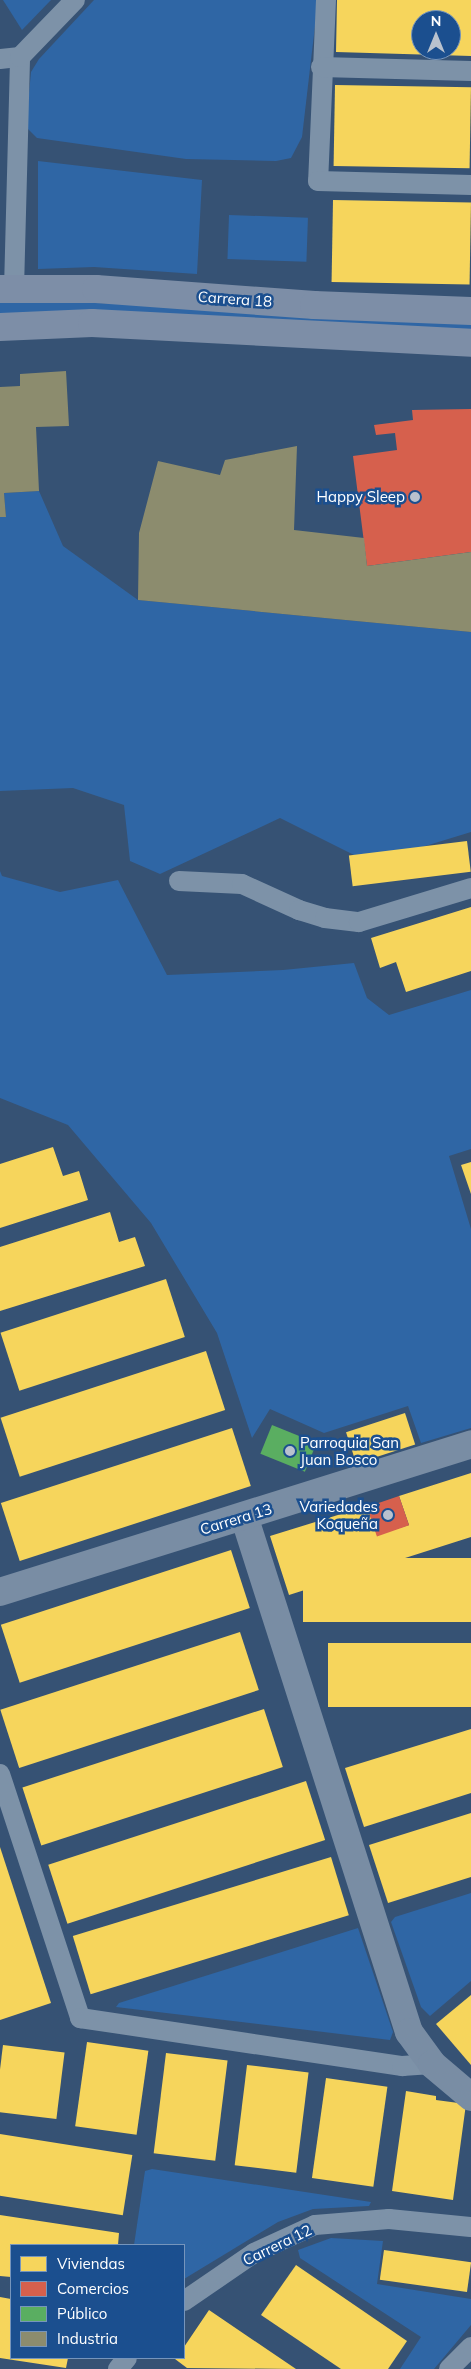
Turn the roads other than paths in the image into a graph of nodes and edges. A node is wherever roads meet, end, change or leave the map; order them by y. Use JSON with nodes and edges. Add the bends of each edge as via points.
{"nodes":[{"id":1,"x":75,"y":0,"type":"edge"},
{"id":2,"x":326,"y":0,"type":"edge"},
{"id":3,"x":20,"y":57,"type":"junction"},
{"id":4,"x":0,"y":59,"type":"edge"},
{"id":5,"x":321,"y":67,"type":"junction"},
{"id":6,"x":471,"y":71,"type":"edge"},
{"id":7,"x":471,"y":185,"type":"edge"},
{"id":8,"x":7,"y":289,"type":"edge"},
{"id":9,"x":471,"y":311,"type":"edge"},
{"id":10,"x":0,"y":327,"type":"edge"},
{"id":11,"x":471,"y":343,"type":"edge"},
{"id":12,"x":179,"y":881,"type":"dead end"},
{"id":13,"x":471,"y":888,"type":"edge"},
{"id":14,"x":471,"y":1444,"type":"edge"},
{"id":15,"x":244,"y":1516,"type":"junction"},
{"id":16,"x":0,"y":1592,"type":"edge"},
{"id":17,"x":0,"y":1774,"type":"edge"},
{"id":18,"x":432,"y":2064,"type":"junction"},
{"id":19,"x":471,"y":2097,"type":"edge"},
{"id":20,"x":471,"y":2227,"type":"edge"},
{"id":21,"x":185,"y":2300,"type":"edge"},
{"id":22,"x":471,"y":2346,"type":"edge"},
{"id":23,"x":126,"y":2359,"type":"edge"},
{"id":24,"x":118,"y":2369,"type":"edge"},
{"id":25,"x":449,"y":2369,"type":"edge"}],
"edges":[{"from":1,"to":3,"type":"street"},
{"from":2,"to":5,"type":"street"},
{"from":3,"to":4,"type":"street"},
{"from":3,"to":8,"type":"street"},
{"from":5,"to":6,"type":"street"},
{"from":5,"to":7,"type":"street","via":[[318,181]]},
{"from":8,"to":9,"type":"main road","name":"Carrera 18","via":[[96,289],[314,305]]},
{"from":10,"to":11,"type":"main road","via":[[92,323]]},
{"from":12,"to":13,"type":"street","via":[[242,884],[299,910],[325,918],[359,922]]},
{"from":14,"to":15,"type":"street","name":"Carrera 13"},
{"from":15,"to":16,"type":"street","name":"Carrera 13"},
{"from":15,"to":18,"type":"street","via":[[409,2032]]},
{"from":17,"to":18,"type":"street","via":[[80,2018],[402,2066]]},
{"from":18,"to":19,"type":"street"},
{"from":20,"to":21,"type":"street","name":"Carrera 12","via":[[389,2219],[315,2225],[254,2253]]},
{"from":22,"to":25,"type":"street"},
{"from":23,"to":24,"type":"street"}]}
